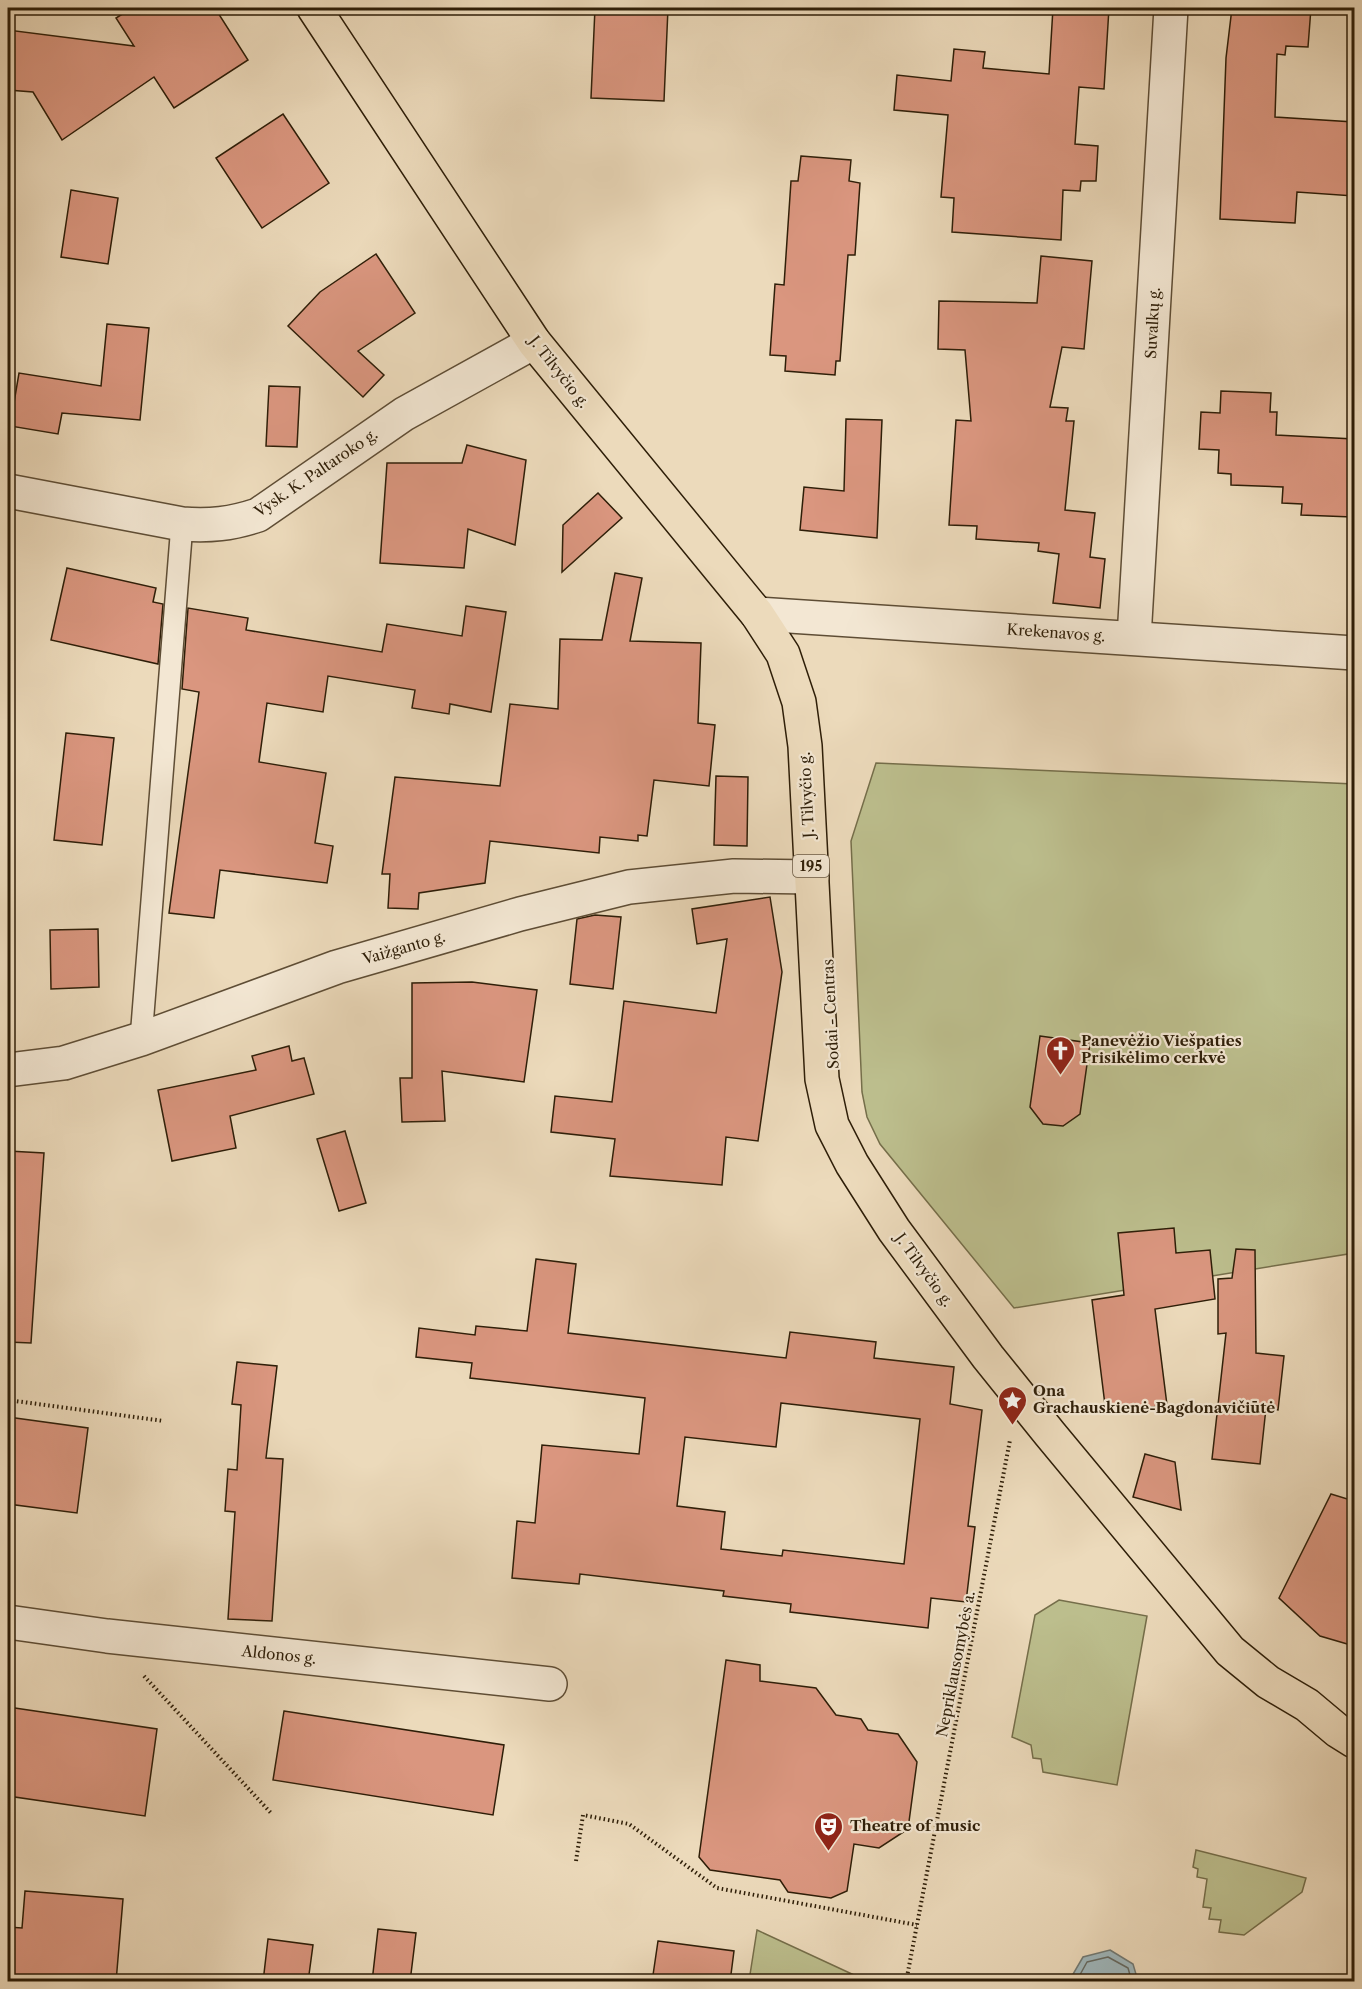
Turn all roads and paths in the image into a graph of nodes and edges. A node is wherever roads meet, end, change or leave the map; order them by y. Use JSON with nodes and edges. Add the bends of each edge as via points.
{"nodes":[{"id":1,"x":314,"y":8,"type":"edge"},
{"id":2,"x":1172,"y":8,"type":"edge"},
{"id":3,"x":534,"y":342,"type":"junction"},
{"id":4,"x":8,"y":490,"type":"edge"},
{"id":5,"x":182,"y":524,"type":"junction"},
{"id":6,"x":757,"y":614,"type":"junction"},
{"id":7,"x":1134,"y":638,"type":"junction"},
{"id":8,"x":1354,"y":653,"type":"edge"},
{"id":9,"x":812,"y":877,"type":"junction"},
{"id":10,"x":141,"y":1039,"type":"junction"},
{"id":11,"x":8,"y":1070,"type":"edge"},
{"id":12,"x":8,"y":1400,"type":"edge"},
{"id":13,"x":164,"y":1421,"type":"dead end"},
{"id":14,"x":1011,"y":1432,"type":"dead end"},
{"id":15,"x":8,"y":1622,"type":"edge"},
{"id":16,"x":107,"y":1636,"type":"junction"},
{"id":17,"x":550,"y":1684,"type":"dead end"},
{"id":18,"x":1307,"y":1705,"type":"junction"},
{"id":19,"x":1354,"y":1714,"type":"edge"},
{"id":20,"x":1354,"y":1741,"type":"edge"},
{"id":21,"x":271,"y":1813,"type":"dead end"},
{"id":22,"x":576,"y":1861,"type":"dead end"},
{"id":23,"x":917,"y":1925,"type":"junction"},
{"id":24,"x":906,"y":1982,"type":"edge"}],
"edges":[{"from":1,"to":3,"type":"main road","name":"J. Tilvyčio g.","number":"195"},
{"from":2,"to":7,"type":"street","name":"Suvalkų g."},
{"from":3,"to":5,"type":"street","name":"Vysk. K. Paltaroko g.","via":[[404,414],[258,515],[233,524]]},
{"from":3,"to":6,"type":"main road","name":"J. Tilvyčio g.","number":"195"},
{"from":4,"to":5,"type":"street","name":"Vysk. K. Paltaroko g."},
{"from":5,"to":10,"type":"lane"},
{"from":6,"to":7,"type":"street","name":"Krekenavos g."},
{"from":6,"to":9,"type":"main road","name":"J. Tilvyčio g.","number":"195","via":[[783,654],[799,702]]},
{"from":7,"to":8,"type":"street","name":"Krekenavos g."},
{"from":9,"to":10,"type":"street","name":"Vaižganto g.","via":[[734,876],[629,887],[336,967]]},
{"from":9,"to":18,"type":"main road","name":"J. Tilvyčio g.","number":"195","via":[[822,1079],[832,1125],[852,1164],[894,1230],[988,1357],[1186,1601],[1230,1651],[1268,1682]]},
{"from":10,"to":11,"type":"street","name":"Vaižganto g.","via":[[64,1063]]},
{"from":12,"to":13,"type":"path"},
{"from":14,"to":23,"type":"path","name":"Nepriklausomybės a."},
{"from":15,"to":16,"type":"street","name":"Aldonos g."},
{"from":16,"to":17,"type":"street","name":"Aldonos g."},
{"from":16,"to":21,"type":"path"},
{"from":18,"to":19,"type":"main road"},
{"from":18,"to":20,"type":"main road","number":"195"},
{"from":22,"to":23,"type":"path","via":[[583,1815],[629,1824],[717,1888]]},
{"from":23,"to":24,"type":"path","name":"Nepriklausomybės a."}]}
